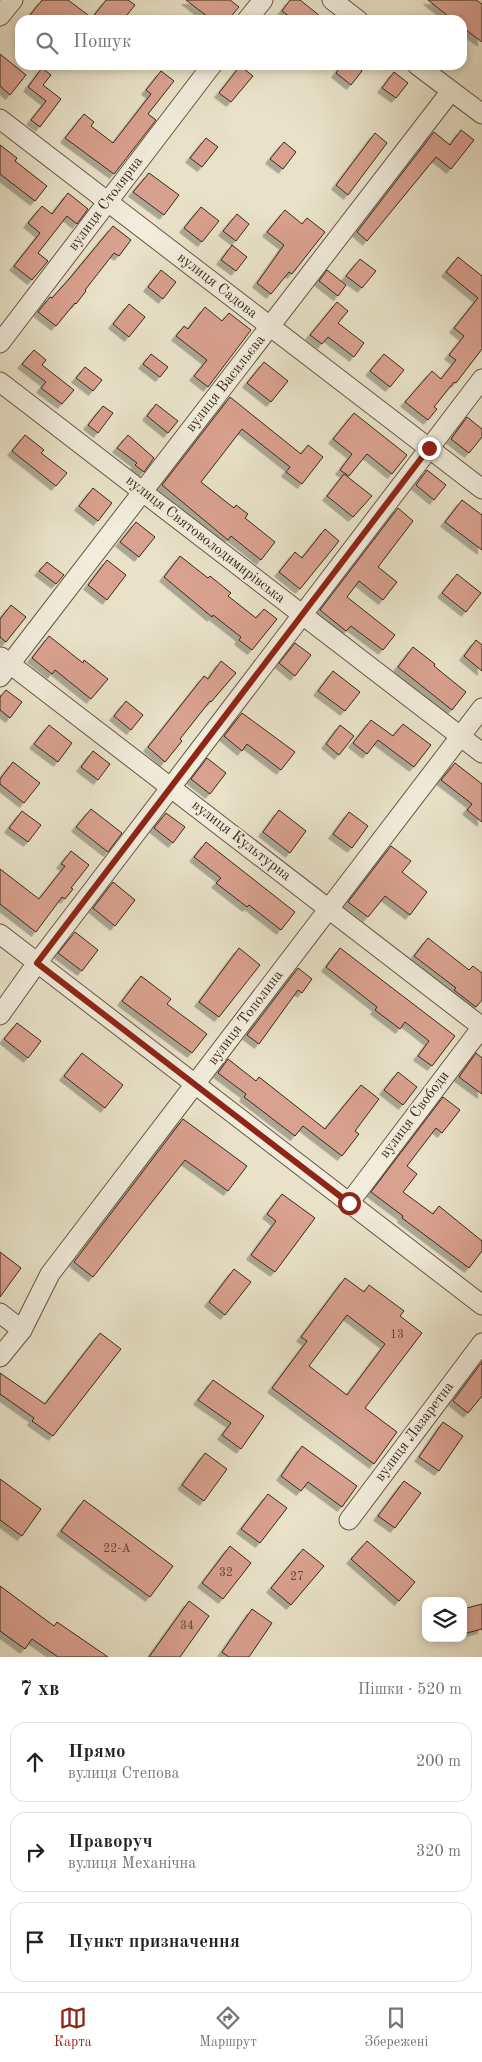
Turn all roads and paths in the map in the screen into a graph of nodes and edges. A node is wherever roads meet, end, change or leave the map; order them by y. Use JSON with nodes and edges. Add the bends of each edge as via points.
{"nodes":[{"id":1,"x":13,"y":0,"type":"edge"},
{"id":2,"x":263,"y":0,"type":"edge"},
{"id":3,"x":332,"y":0,"type":"edge"},
{"id":4,"x":251,"y":15,"type":"edge"},
{"id":5,"x":352,"y":15,"type":"edge"},
{"id":6,"x":0,"y":16,"type":"edge"},
{"id":7,"x":208,"y":70,"type":"edge"},
{"id":8,"x":424,"y":70,"type":"edge"},
{"id":9,"x":451,"y":91,"type":"junction"},
{"id":10,"x":482,"y":114,"type":"edge"},
{"id":11,"x":0,"y":119,"type":"edge"},
{"id":12,"x":108,"y":202,"type":"junction"},
{"id":13,"x":270,"y":326,"type":"junction"},
{"id":14,"x":0,"y":342,"type":"edge"},
{"id":15,"x":482,"y":379,"type":"edge"},
{"id":16,"x":0,"y":382,"type":"edge"},
{"id":17,"x":429,"y":448,"type":"junction"},
{"id":18,"x":482,"y":489,"type":"edge"},
{"id":19,"x":143,"y":492,"type":"junction"},
{"id":20,"x":302,"y":614,"type":"junction"},
{"id":21,"x":3,"y":666,"type":"edge"},
{"id":22,"x":482,"y":708,"type":"edge"},
{"id":23,"x":460,"y":736,"type":"junction"},
{"id":24,"x":482,"y":753,"type":"edge"},
{"id":25,"x":170,"y":787,"type":"junction"},
{"id":26,"x":329,"y":909,"type":"junction"},
{"id":27,"x":0,"y":934,"type":"edge"},
{"id":28,"x":37,"y":963,"type":"junction"},
{"id":29,"x":0,"y":1015,"type":"edge"},
{"id":30,"x":482,"y":1027,"type":"edge"},
{"id":31,"x":195,"y":1084,"type":"junction"},
{"id":32,"x":349,"y":1203,"type":"junction"},
{"id":33,"x":482,"y":1306,"type":"edge"},
{"id":34,"x":0,"y":1313,"type":"edge"},
{"id":35,"x":22,"y":1330,"type":"junction"},
{"id":36,"x":482,"y":1343,"type":"edge"},
{"id":37,"x":0,"y":1357,"type":"edge"},
{"id":38,"x":349,"y":1520,"type":"dead end"}],
"edges":[{"from":1,"to":6,"type":"street"},
{"from":2,"to":4,"type":"street"},
{"from":3,"to":5,"type":"street"},
{"from":7,"to":12,"type":"street","name":"вулиця Столярна"},
{"from":8,"to":9,"type":"street"},
{"from":9,"to":10,"type":"street"},
{"from":9,"to":13,"type":"street","name":"вулиця Васильєва"},
{"from":11,"to":12,"type":"street","name":"вулиця Садова"},
{"from":12,"to":13,"type":"street","name":"вулиця Садова"},
{"from":12,"to":14,"type":"street","name":"вулиця Столярна"},
{"from":13,"to":17,"type":"street","name":"вулиця Садова"},
{"from":13,"to":19,"type":"street","name":"вулиця Васильєва"},
{"from":15,"to":17,"type":"street"},
{"from":16,"to":19,"type":"street","name":"вулиця Святоволодимирівська"},
{"from":17,"to":18,"type":"street","name":"вулиця Садова"},
{"from":17,"to":20,"type":"street"},
{"from":19,"to":20,"type":"street","name":"вулиця Святоволодимирівська"},
{"from":19,"to":21,"type":"street","name":"вулиця Васильєва"},
{"from":20,"to":23,"type":"street","name":"вулиця Святоволодимирівська"},
{"from":20,"to":25,"type":"street"},
{"from":21,"to":25,"type":"street","name":"вулиця Культурна"},
{"from":22,"to":23,"type":"street","name":"вулиця Тополина"},
{"from":23,"to":24,"type":"street","name":"вулиця Святоволодимирівська"},
{"from":23,"to":26,"type":"street","name":"вулиця Тополина"},
{"from":25,"to":26,"type":"street","name":"вулиця Культурна"},
{"from":25,"to":28,"type":"street"},
{"from":26,"to":30,"type":"street","name":"вулиця Культурна"},
{"from":26,"to":31,"type":"street","name":"вулиця Тополина"},
{"from":27,"to":28,"type":"street"},
{"from":28,"to":29,"type":"street"},
{"from":28,"to":31,"type":"street"},
{"from":30,"to":32,"type":"street","name":"вулиця Свободи"},
{"from":31,"to":32,"type":"street"},
{"from":31,"to":35,"type":"street","name":"вулиця Тополина","via":[[50,1274]]},
{"from":32,"to":33,"type":"street"},
{"from":34,"to":35,"type":"street"},
{"from":35,"to":37,"type":"street","name":"вулиця Тополина"},
{"from":36,"to":38,"type":"street","name":"вулиця Лазаретна"}]}
